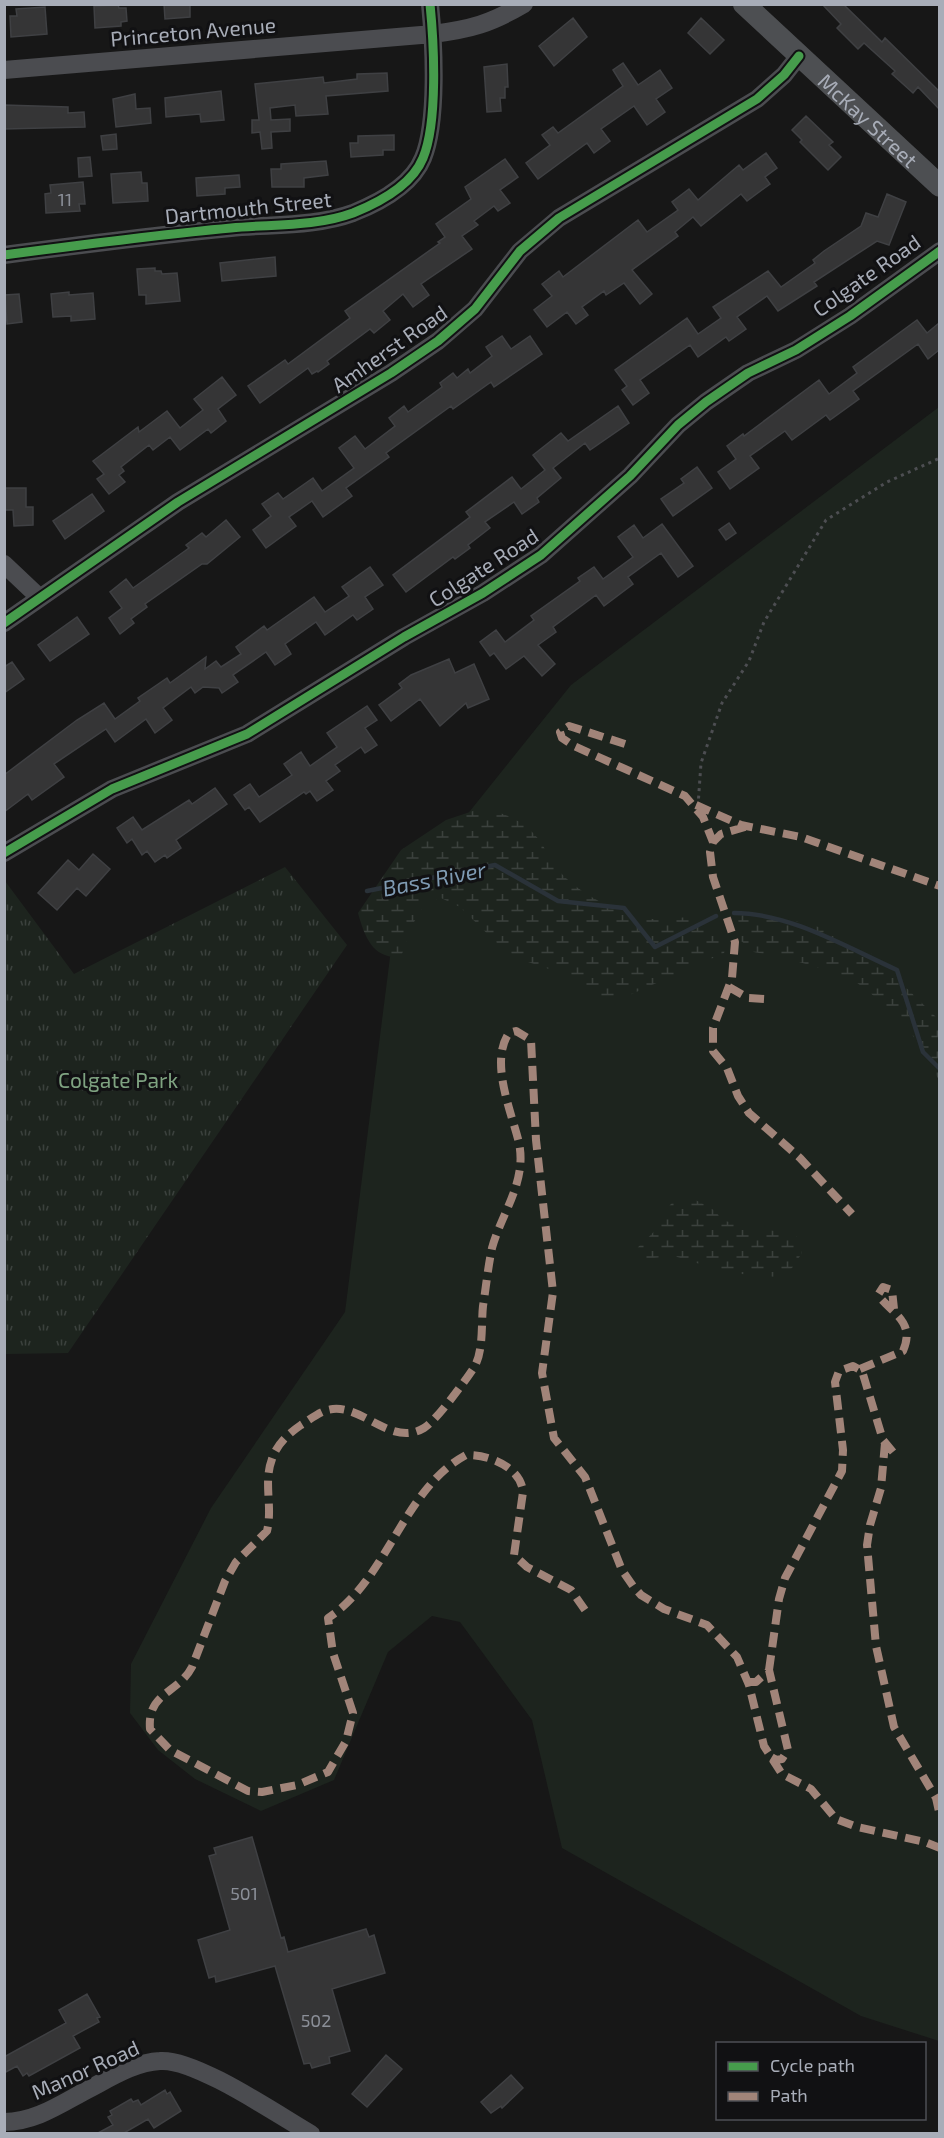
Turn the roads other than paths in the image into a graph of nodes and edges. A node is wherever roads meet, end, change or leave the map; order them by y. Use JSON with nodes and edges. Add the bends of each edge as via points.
{"nodes":[{"id":1,"x":429,"y":4,"type":"edge"},
{"id":2,"x":524,"y":4,"type":"edge"},
{"id":3,"x":744,"y":4,"type":"edge"},
{"id":4,"x":433,"y":34,"type":"junction"},
{"id":5,"x":799,"y":56,"type":"junction"},
{"id":6,"x":4,"y":70,"type":"edge"},
{"id":7,"x":939,"y":186,"type":"edge"},
{"id":8,"x":939,"y":251,"type":"edge"},
{"id":9,"x":4,"y":255,"type":"edge"},
{"id":10,"x":4,"y":564,"type":"edge"},
{"id":11,"x":40,"y":598,"type":"junction"},
{"id":12,"x":4,"y":623,"type":"edge"},
{"id":13,"x":4,"y":853,"type":"edge"},
{"id":14,"x":4,"y":2122,"type":"edge"},
{"id":15,"x":311,"y":2133,"type":"edge"}],
"edges":[{"from":1,"to":4,"type":"street","name":"Dartmouth Street"},
{"from":2,"to":4,"type":"street","name":"Princeton Avenue","via":[[494,22]]},
{"from":3,"to":5,"type":"main road","name":"McKay Street"},
{"from":4,"to":6,"type":"street","name":"Princeton Avenue"},
{"from":4,"to":9,"type":"street","name":"Dartmouth Street","via":[[432,126],[423,160],[401,186],[384,198],[351,213],[313,221]]},
{"from":5,"to":7,"type":"main road","name":"McKay Street"},
{"from":5,"to":11,"type":"street","name":"Amherst Road","via":[[757,99],[559,218],[520,251],[475,309],[438,341],[178,502]]},
{"from":8,"to":13,"type":"street","name":"Colgate Road","via":[[850,316],[796,350],[748,373],[706,402],[541,555],[483,593],[247,734],[112,789]]},
{"from":10,"to":11,"type":"street"},
{"from":11,"to":12,"type":"street","name":"Amherst Road"},
{"from":14,"to":15,"type":"street","name":"Manor Road","via":[[44,2114],[134,2066],[175,2061],[209,2075]]}]}
